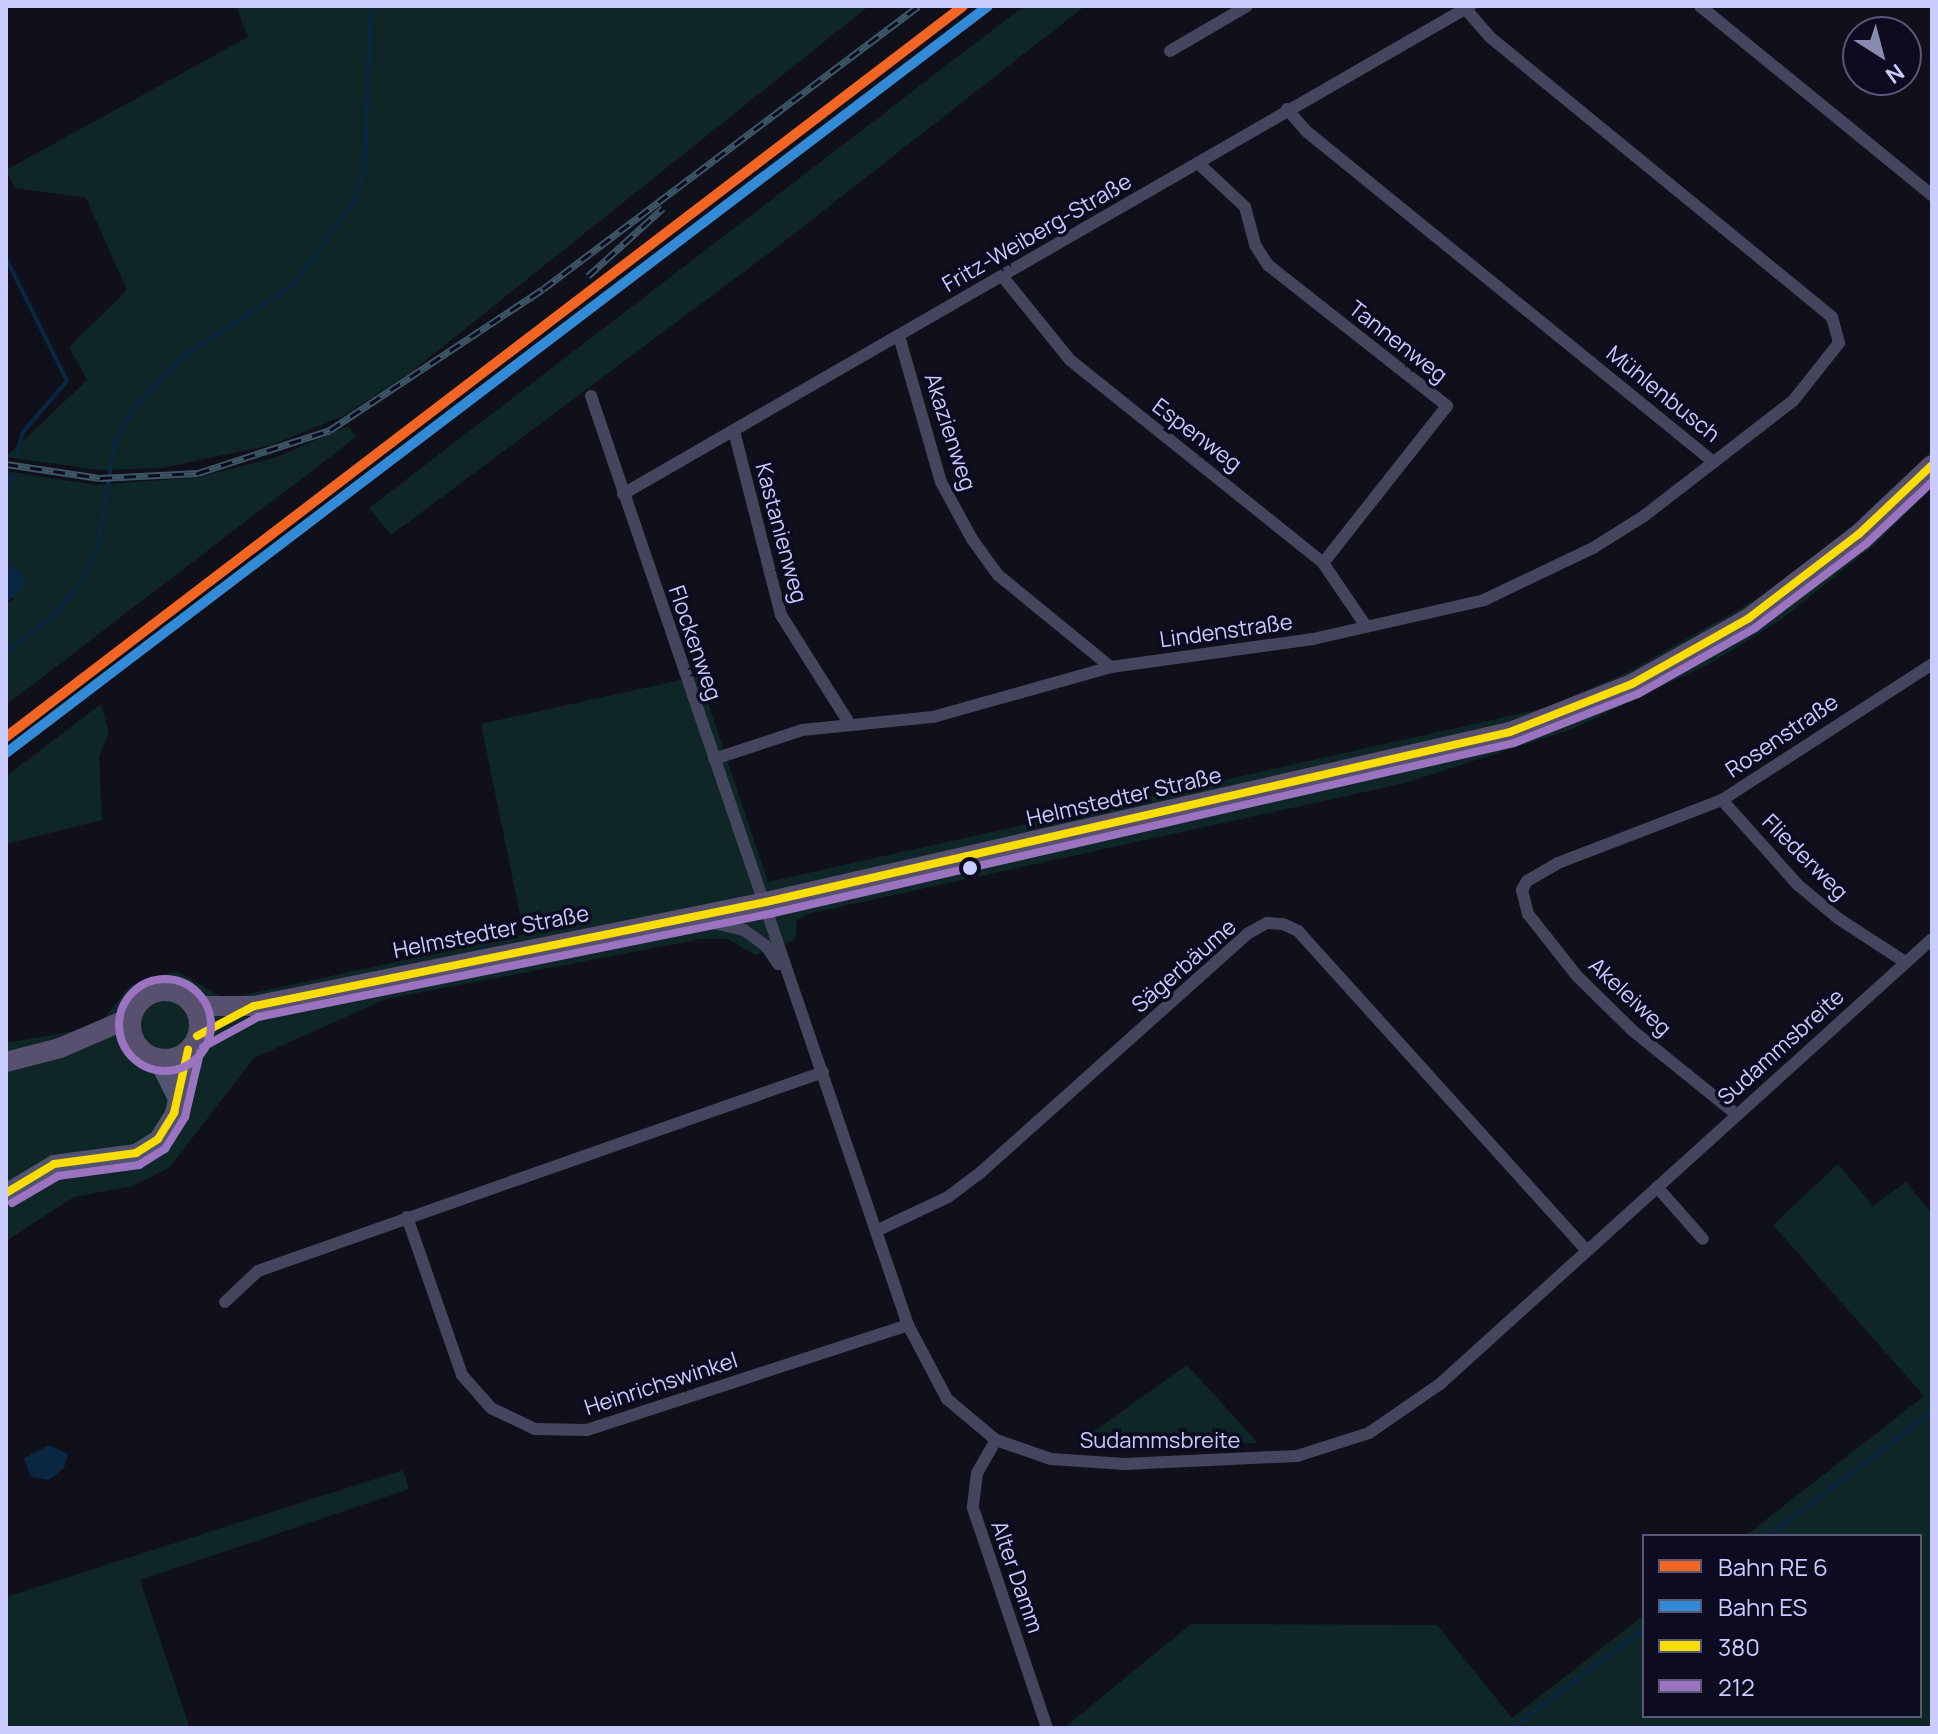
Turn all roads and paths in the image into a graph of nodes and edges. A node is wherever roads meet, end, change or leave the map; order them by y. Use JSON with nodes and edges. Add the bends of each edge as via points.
{"nodes":[{"id":1,"x":1247,"y":6,"type":"edge"},
{"id":2,"x":1700,"y":6,"type":"edge"},
{"id":3,"x":1468,"y":7,"type":"edge"},
{"id":4,"x":1170,"y":51,"type":"dead end"},
{"id":5,"x":1287,"y":109,"type":"junction"},
{"id":6,"x":1198,"y":163,"type":"junction"},
{"id":7,"x":1932,"y":195,"type":"edge"},
{"id":8,"x":1002,"y":276,"type":"junction"},
{"id":9,"x":899,"y":336,"type":"junction"},
{"id":10,"x":591,"y":396,"type":"dead end"},
{"id":11,"x":734,"y":431,"type":"junction"},
{"id":12,"x":1711,"y":460,"type":"junction"},
{"id":13,"x":1932,"y":465,"type":"edge"},
{"id":14,"x":623,"y":494,"type":"junction"},
{"id":15,"x":1323,"y":563,"type":"junction"},
{"id":16,"x":1366,"y":626,"type":"junction"},
{"id":17,"x":1932,"y":664,"type":"edge"},
{"id":18,"x":1111,"y":667,"type":"junction"},
{"id":19,"x":849,"y":723,"type":"junction"},
{"id":20,"x":714,"y":759,"type":"junction"},
{"id":21,"x":1722,"y":800,"type":"junction"},
{"id":22,"x":1522,"y":890,"type":"joint"},
{"id":23,"x":766,"y":902,"type":"junction"},
{"id":24,"x":691,"y":917,"type":"junction"},
{"id":25,"x":1932,"y":939,"type":"edge"},
{"id":26,"x":1905,"y":962,"type":"junction"},
{"id":27,"x":785,"y":973,"type":"junction"},
{"id":28,"x":194,"y":1006,"type":"junction"},
{"id":29,"x":254,"y":1006,"type":"junction"},
{"id":30,"x":132,"y":1017,"type":"junction"},
{"id":31,"x":193,"y":1043,"type":"junction"},
{"id":32,"x":137,"y":1044,"type":"junction"},
{"id":33,"x":60,"y":1048,"type":"junction"},
{"id":34,"x":156,"y":1057,"type":"junction"},
{"id":35,"x":6,"y":1062,"type":"edge"},
{"id":36,"x":823,"y":1072,"type":"junction"},
{"id":37,"x":178,"y":1101,"type":"junction"},
{"id":38,"x":1736,"y":1114,"type":"junction"},
{"id":39,"x":1657,"y":1187,"type":"junction"},
{"id":40,"x":6,"y":1193,"type":"edge"},
{"id":41,"x":407,"y":1217,"type":"junction"},
{"id":42,"x":876,"y":1231,"type":"junction"},
{"id":43,"x":1703,"y":1239,"type":"dead end"},
{"id":44,"x":1587,"y":1251,"type":"junction"},
{"id":45,"x":225,"y":1302,"type":"dead end"},
{"id":46,"x":908,"y":1325,"type":"junction"},
{"id":47,"x":996,"y":1440,"type":"junction"},
{"id":48,"x":1047,"y":1728,"type":"edge"}],
"edges":[{"from":1,"to":4,"type":"street"},
{"from":2,"to":7,"type":"street"},
{"from":3,"to":5,"type":"street","name":"Fritz-Weiberg-Straße"},
{"from":3,"to":12,"type":"street","name":"Mühlenbusch","via":[[1490,37],[1832,317],[1839,343],[1826,363],[1793,401]]},
{"from":5,"to":6,"type":"street","name":"Fritz-Weiberg-Straße"},
{"from":5,"to":12,"type":"street","name":"Mühlenbusch","via":[[1306,131]]},
{"from":6,"to":8,"type":"street","name":"Fritz-Weiberg-Straße"},
{"from":6,"to":15,"type":"street","name":"Tannenweg","via":[[1245,207],[1255,245],[1268,265],[1447,406]]},
{"from":8,"to":9,"type":"street","name":"Fritz-Weiberg-Straße"},
{"from":8,"to":15,"type":"street","name":"Espenweg","via":[[1070,360]]},
{"from":9,"to":11,"type":"street","name":"Fritz-Weiberg-Straße"},
{"from":9,"to":18,"type":"street","name":"Akazienweg","via":[[941,482],[972,539],[998,575]]},
{"from":10,"to":14,"type":"street","name":"Flockenweg"},
{"from":11,"to":14,"type":"street","name":"Fritz-Weiberg-Straße"},
{"from":11,"to":19,"type":"street","name":"Kastanienweg","via":[[781,615]]},
{"from":12,"to":16,"type":"street","name":"Lindenstraße","via":[[1689,485],[1644,516],[1540,575],[1484,600]]},
{"from":13,"to":23,"type":"main road","name":"Helmstedter Straße","via":[[1859,534],[1749,618],[1632,684],[1549,718],[1425,755]]},
{"from":14,"to":20,"type":"street","name":"Flockenweg"},
{"from":15,"to":16,"type":"street","name":"Espenweg"},
{"from":16,"to":18,"type":"street","name":"Lindenstraße","via":[[1313,639]]},
{"from":17,"to":21,"type":"street","name":"Rosenstraße"},
{"from":18,"to":19,"type":"street","name":"Lindenstraße","via":[[933,717]]},
{"from":19,"to":20,"type":"street","name":"Lindenstraße","via":[[802,730]]},
{"from":20,"to":23,"type":"street","name":"Flockenweg"},
{"from":21,"to":22,"type":"street","name":"Rosenstraße","via":[[1558,863],[1527,881]]},
{"from":21,"to":26,"type":"street","name":"Fliederweg","via":[[1798,885]]},
{"from":22,"to":38,"type":"street","name":"Akeleiweg","via":[[1528,914],[1577,976],[1633,1031]]},
{"from":23,"to":24,"type":"main road","name":"Helmstedter Straße"},
{"from":23,"to":27,"type":"street","name":"Sudammsbreite"},
{"from":24,"to":27,"type":"street","name":"Sudammsbreite","via":[[744,930],[766,946]]},
{"from":24,"to":29,"type":"main road","name":"Helmstedter Straße"},
{"from":25,"to":26,"type":"street","name":"Sudammsbreite"},
{"from":26,"to":38,"type":"street","name":"Sudammsbreite"},
{"from":27,"to":36,"type":"street","name":"Sudammsbreite"},
{"from":28,"to":29,"type":"main road","name":"Helmstedter Straße"},
{"from":28,"to":30,"type":"main road","via":[[179,993],[159,991],[142,1000]]},
{"from":28,"to":31,"type":"main road"},
{"from":29,"to":31,"type":"main road","name":"Helmstedter Straße"},
{"from":30,"to":32,"type":"main road"},
{"from":30,"to":33,"type":"main road"},
{"from":31,"to":34,"type":"main road","via":[[173,1058]]},
{"from":31,"to":37,"type":"main road"},
{"from":32,"to":33,"type":"main road"},
{"from":32,"to":34,"type":"main road"},
{"from":33,"to":35,"type":"main road"},
{"from":34,"to":37,"type":"main road"},
{"from":36,"to":41,"type":"street"},
{"from":36,"to":42,"type":"street","name":"Sudammsbreite"},
{"from":37,"to":40,"type":"main road","via":[[168,1127],[148,1147],[54,1164]]},
{"from":38,"to":39,"type":"street","name":"Sudammsbreite"},
{"from":39,"to":43,"type":"street"},
{"from":39,"to":44,"type":"street","name":"Sudammsbreite"},
{"from":41,"to":45,"type":"street","via":[[258,1271]]},
{"from":41,"to":46,"type":"street","name":"Heinrichswinkel","via":[[462,1375],[491,1408],[535,1429],[587,1430]]},
{"from":42,"to":44,"type":"street","name":"Sägerbäume","via":[[948,1197],[980,1173],[1247,934],[1267,923],[1298,931]]},
{"from":42,"to":46,"type":"street","name":"Sudammsbreite"},
{"from":44,"to":47,"type":"street","name":"Sudammsbreite","via":[[1397,1418],[1331,1449],[1250,1461],[1106,1465],[1051,1459]]},
{"from":46,"to":47,"type":"street","name":"Sudammsbreite","via":[[947,1399]]},
{"from":47,"to":48,"type":"street","name":"Alter Damm","via":[[977,1473],[973,1508]]}]}
